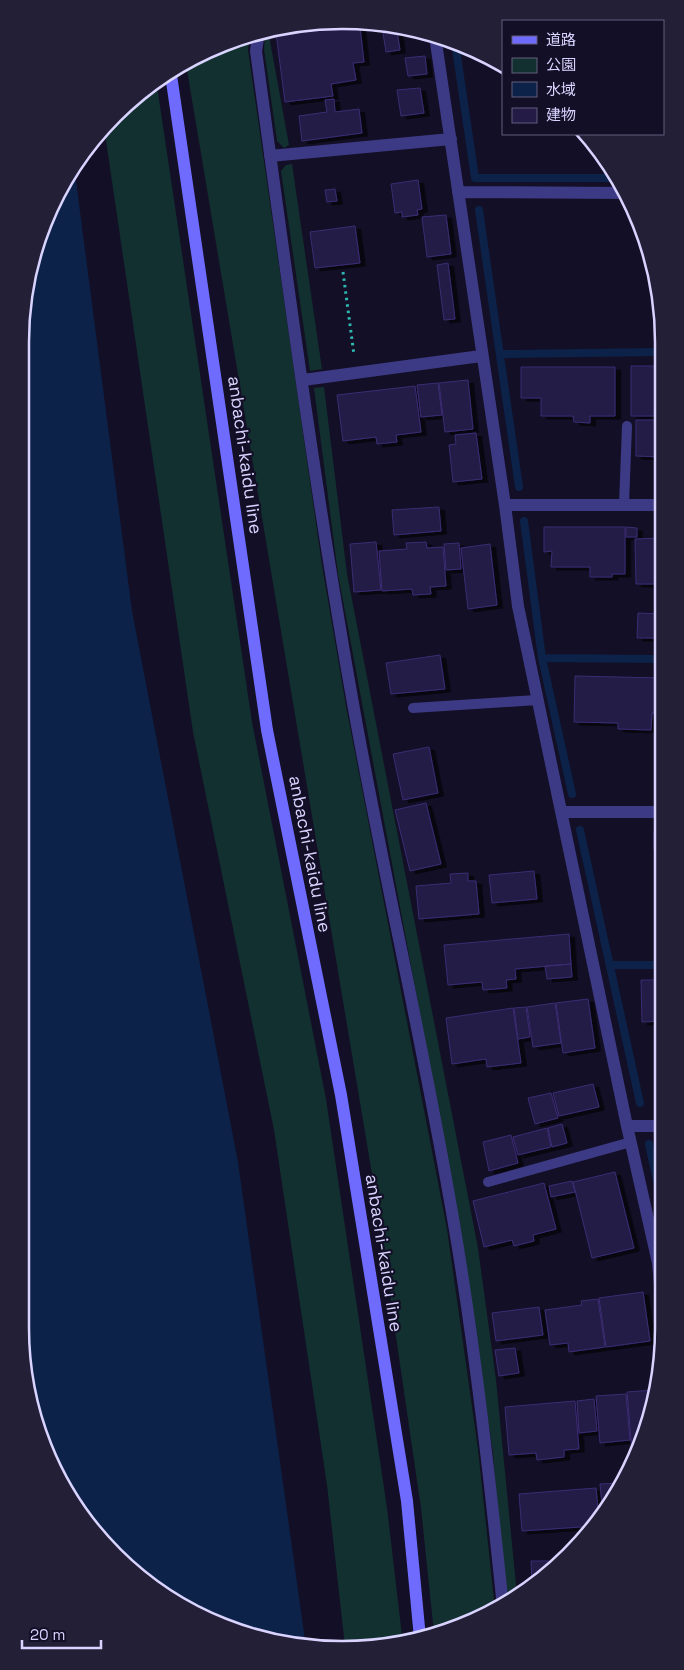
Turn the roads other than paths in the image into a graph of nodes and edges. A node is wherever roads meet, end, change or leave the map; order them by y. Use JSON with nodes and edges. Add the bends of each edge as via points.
{"nodes":[{"id":1,"x":258,"y":40,"type":"edge"},
{"id":2,"x":436,"y":43,"type":"edge"},
{"id":3,"x":172,"y":80,"type":"edge"},
{"id":4,"x":451,"y":139,"type":"junction"},
{"id":5,"x":270,"y":156,"type":"junction"},
{"id":6,"x":458,"y":192,"type":"junction"},
{"id":7,"x":617,"y":193,"type":"edge"},
{"id":8,"x":481,"y":356,"type":"junction"},
{"id":9,"x":303,"y":380,"type":"junction"},
{"id":10,"x":627,"y":426,"type":"dead end"},
{"id":11,"x":505,"y":505,"type":"junction"},
{"id":12,"x":624,"y":505,"type":"junction"},
{"id":13,"x":655,"y":505,"type":"edge"},
{"id":14,"x":537,"y":700,"type":"junction"},
{"id":15,"x":413,"y":708,"type":"dead end"},
{"id":16,"x":560,"y":812,"type":"junction"},
{"id":17,"x":655,"y":812,"type":"edge"},
{"id":18,"x":627,"y":1126,"type":"junction"},
{"id":19,"x":655,"y":1126,"type":"edge"},
{"id":20,"x":630,"y":1142,"type":"junction"},
{"id":21,"x":488,"y":1182,"type":"dead end"},
{"id":22,"x":655,"y":1250,"type":"edge"},
{"id":23,"x":502,"y":1597,"type":"edge"},
{"id":24,"x":419,"y":1632,"type":"edge"}],
"edges":[{"from":1,"to":5,"type":"street","via":[[256,51]]},
{"from":2,"to":4,"type":"street"},
{"from":3,"to":24,"type":"main road","name":"anbachi-kaidu line","via":[[267,730],[340,1095],[405,1491]]},
{"from":4,"to":5,"type":"street"},
{"from":4,"to":6,"type":"street"},
{"from":5,"to":9,"type":"street"},
{"from":6,"to":7,"type":"street"},
{"from":6,"to":8,"type":"street"},
{"from":8,"to":9,"type":"street"},
{"from":8,"to":11,"type":"street"},
{"from":9,"to":23,"type":"street","via":[[355,714],[455,1230],[486,1451]]},
{"from":10,"to":12,"type":"lane"},
{"from":11,"to":12,"type":"street"},
{"from":11,"to":14,"type":"street","via":[[518,606]]},
{"from":12,"to":13,"type":"street"},
{"from":14,"to":15,"type":"lane"},
{"from":14,"to":16,"type":"street"},
{"from":16,"to":17,"type":"street"},
{"from":16,"to":18,"type":"street"},
{"from":18,"to":19,"type":"street"},
{"from":18,"to":20,"type":"street"},
{"from":20,"to":21,"type":"lane"},
{"from":20,"to":22,"type":"street"}]}
